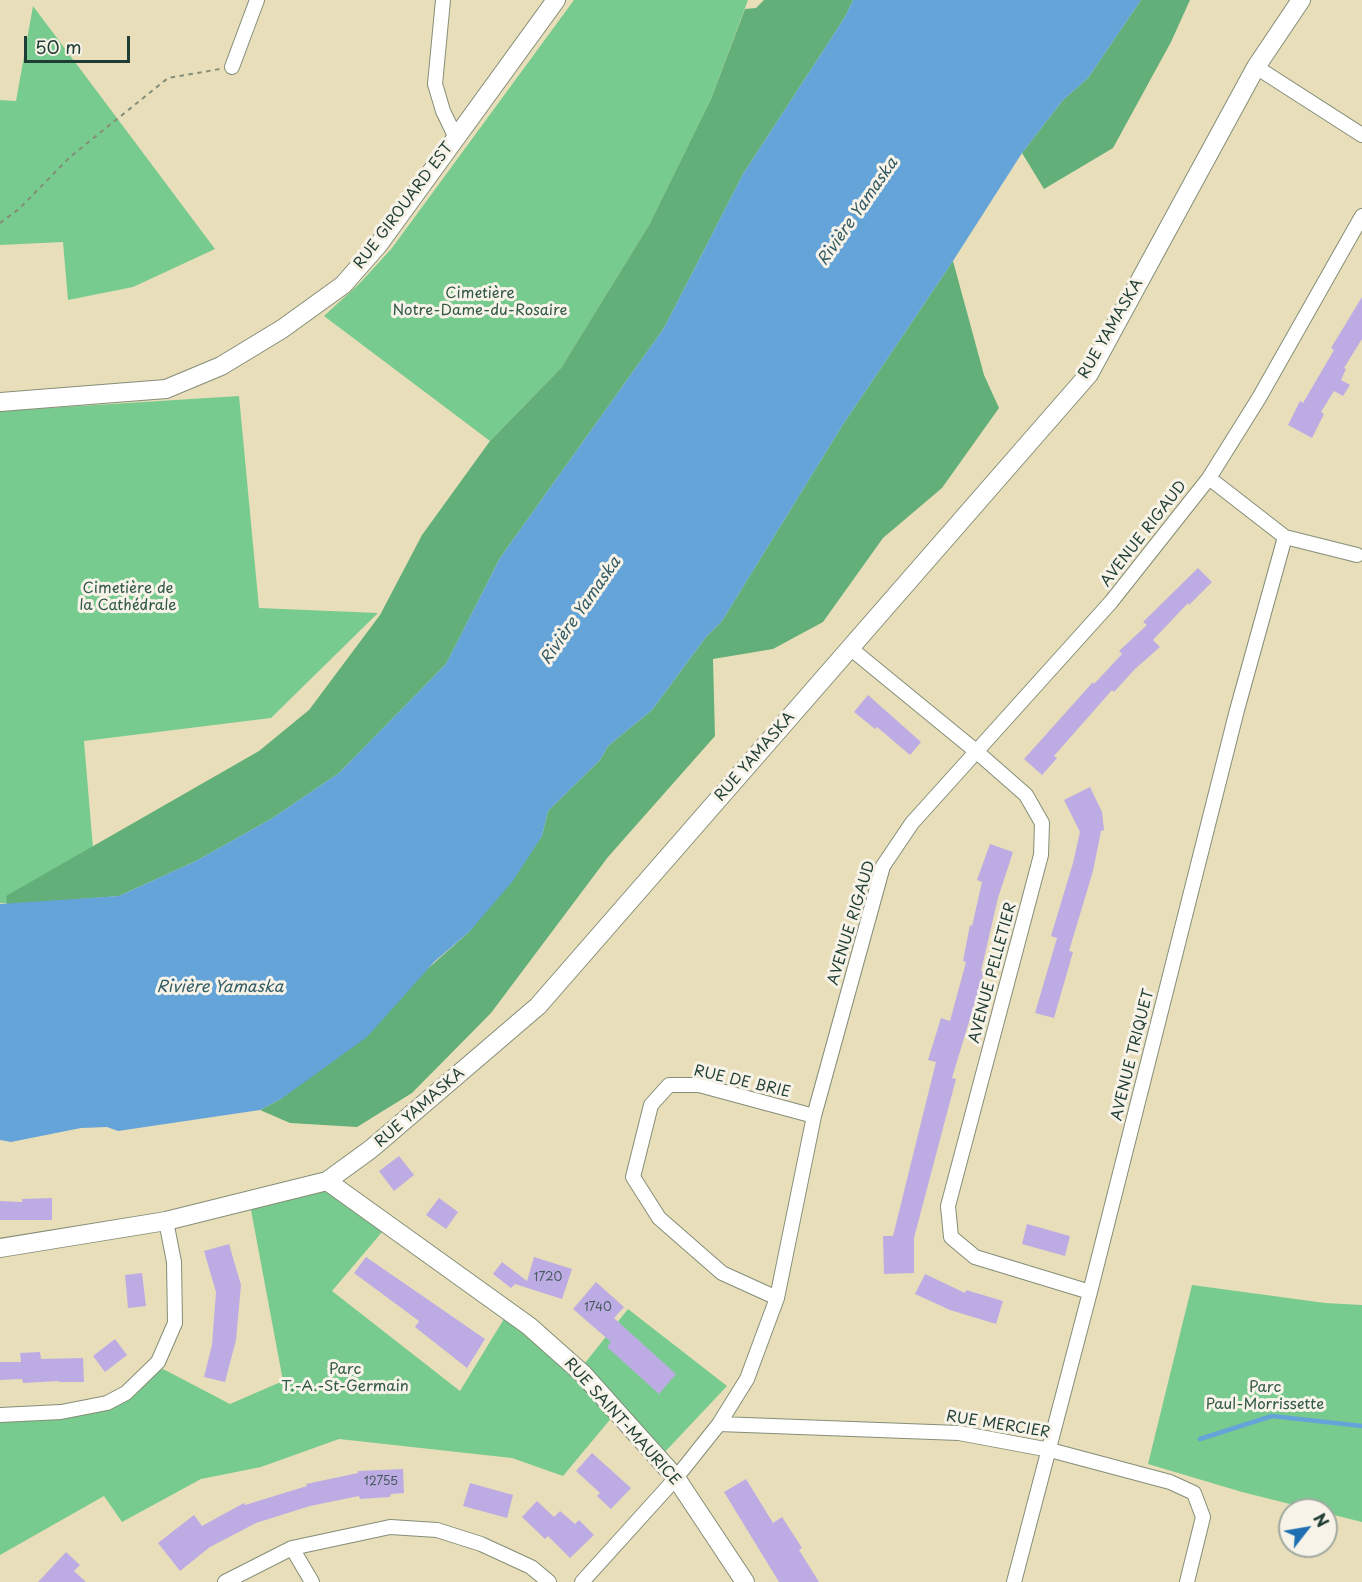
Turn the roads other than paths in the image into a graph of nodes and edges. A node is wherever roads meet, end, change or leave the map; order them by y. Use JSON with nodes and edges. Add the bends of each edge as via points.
{"nodes":[{"id":1,"x":257,"y":0,"type":"edge"},
{"id":2,"x":442,"y":0,"type":"edge"},
{"id":3,"x":556,"y":0,"type":"edge"},
{"id":4,"x":1301,"y":0,"type":"edge"},
{"id":5,"x":232,"y":67,"type":"road end"},
{"id":6,"x":1256,"y":67,"type":"junction"},
{"id":7,"x":1362,"y":135,"type":"edge"},
{"id":8,"x":456,"y":138,"type":"junction"},
{"id":9,"x":1362,"y":216,"type":"edge"},
{"id":10,"x":0,"y":402,"type":"edge"},
{"id":11,"x":1209,"y":478,"type":"junction"},
{"id":12,"x":1286,"y":537,"type":"junction"},
{"id":13,"x":1357,"y":555,"type":"dead end"},
{"id":14,"x":850,"y":648,"type":"junction"},
{"id":15,"x":977,"y":752,"type":"junction"},
{"id":16,"x":814,"y":1116,"type":"junction"},
{"id":17,"x":327,"y":1181,"type":"junction"},
{"id":18,"x":166,"y":1221,"type":"junction"},
{"id":19,"x":0,"y":1248,"type":"edge"},
{"id":20,"x":1090,"y":1292,"type":"junction"},
{"id":21,"x":777,"y":1298,"type":"junction"},
{"id":22,"x":0,"y":1415,"type":"edge"},
{"id":23,"x":719,"y":1424,"type":"junction"},
{"id":24,"x":1050,"y":1450,"type":"junction"},
{"id":25,"x":676,"y":1478,"type":"junction"},
{"id":26,"x":292,"y":1548,"type":"junction"},
{"id":27,"x":225,"y":1582,"type":"edge"},
{"id":28,"x":312,"y":1582,"type":"edge"},
{"id":29,"x":549,"y":1582,"type":"edge"},
{"id":30,"x":582,"y":1582,"type":"edge"},
{"id":31,"x":745,"y":1582,"type":"edge"},
{"id":32,"x":1014,"y":1582,"type":"edge"},
{"id":33,"x":1187,"y":1582,"type":"edge"}],
"edges":[{"from":1,"to":5,"type":"street"},
{"from":2,"to":8,"type":"street","via":[[435,84]]},
{"from":3,"to":8,"type":"street","name":"RUE GIROUARD EST"},
{"from":4,"to":6,"type":"street","name":"RUE YAMASKA"},
{"from":6,"to":7,"type":"street"},
{"from":6,"to":14,"type":"street","name":"RUE YAMASKA","via":[[1089,374]]},
{"from":8,"to":10,"type":"street","name":"RUE GIROUARD EST","via":[[379,244],[343,285],[221,366],[166,389]]},
{"from":9,"to":11,"type":"street","name":"AVENUE RIGAUD","via":[[1260,398]]},
{"from":11,"to":12,"type":"street"},
{"from":11,"to":15,"type":"street","name":"AVENUE RIGAUD","via":[[1111,602]]},
{"from":12,"to":13,"type":"street"},
{"from":12,"to":20,"type":"street","name":"AVENUE TRIQUET","via":[[1237,710]]},
{"from":14,"to":15,"type":"street","name":"AVENUE PELLETIER"},
{"from":14,"to":17,"type":"street","name":"RUE YAMASKA","via":[[538,1006],[371,1149]]},
{"from":15,"to":16,"type":"street","name":"AVENUE RIGAUD","via":[[912,823],[883,866]]},
{"from":15,"to":20,"type":"street","name":"AVENUE PELLETIER","via":[[1026,795],[1042,823],[1041,855],[948,1206],[951,1237],[975,1257]]},
{"from":16,"to":21,"type":"street","name":"AVENUE RIGAUD"},
{"from":16,"to":21,"type":"street","name":"RUE DE BRIE","via":[[699,1086],[669,1085],[651,1105],[633,1177],[659,1218],[722,1273]]},
{"from":17,"to":18,"type":"street","name":"RUE YAMASKA"},
{"from":17,"to":25,"type":"street","name":"RUE SAINT-MAURICE","via":[[529,1326],[583,1374]]},
{"from":18,"to":19,"type":"street","name":"RUE YAMASKA"},
{"from":18,"to":22,"type":"street","via":[[174,1262],[175,1323],[158,1362],[126,1393],[108,1403],[61,1412]]},
{"from":20,"to":24,"type":"street","name":"AVENUE TRIQUET"},
{"from":21,"to":23,"type":"street","name":"AVENUE RIGAUD","via":[[747,1379]]},
{"from":23,"to":24,"type":"street","name":"RUE MERCIER","via":[[959,1433]]},
{"from":23,"to":25,"type":"street","name":"AVENUE RIGAUD"},
{"from":24,"to":32,"type":"street","name":"AVENUE TRIQUET"},
{"from":24,"to":33,"type":"street","name":"RUE MERCIER","via":[[1170,1482],[1194,1493],[1203,1517]]},
{"from":25,"to":30,"type":"street","name":"AVENUE RIGAUD"},
{"from":25,"to":31,"type":"street","name":"RUE SAINT-MAURICE"},
{"from":26,"to":27,"type":"street"},
{"from":26,"to":28,"type":"street"},
{"from":26,"to":29,"type":"street","via":[[390,1527],[436,1530],[481,1544],[531,1567]]}]}
